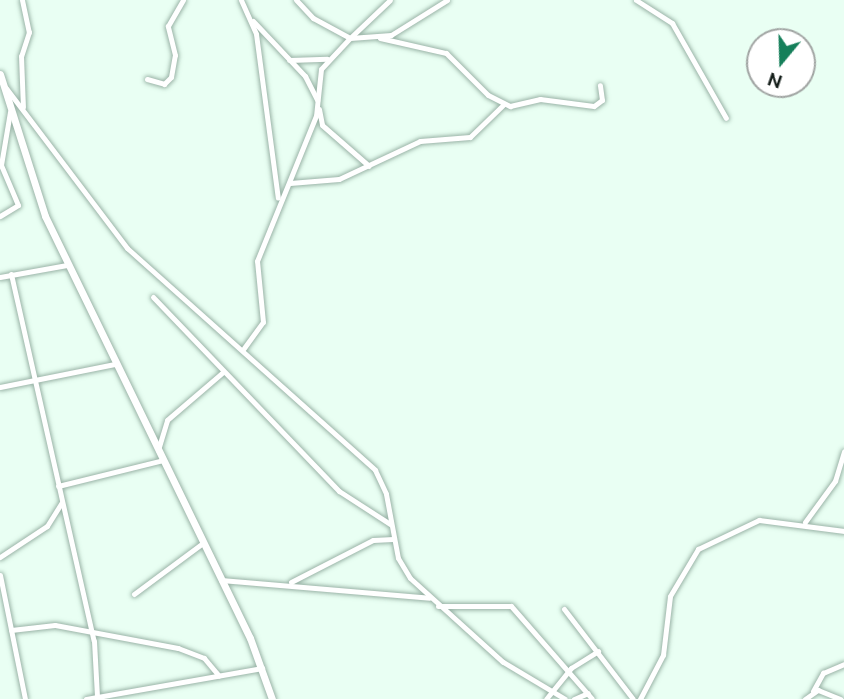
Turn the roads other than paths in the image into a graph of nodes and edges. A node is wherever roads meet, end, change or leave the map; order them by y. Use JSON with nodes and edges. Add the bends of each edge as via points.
{"nodes":[{"id":1,"x":22,"y":0,"type":"edge"},
{"id":2,"x":183,"y":0,"type":"edge"},
{"id":3,"x":241,"y":0,"type":"edge"},
{"id":4,"x":296,"y":0,"type":"edge"},
{"id":5,"x":390,"y":0,"type":"edge"},
{"id":6,"x":447,"y":0,"type":"edge"},
{"id":7,"x":636,"y":0,"type":"edge"},
{"id":8,"x":249,"y":16,"type":"junction"},
{"id":9,"x":351,"y":38,"type":"junction"},
{"id":10,"x":380,"y":38,"type":"junction"},
{"id":11,"x":330,"y":58,"type":"junction"},
{"id":12,"x":288,"y":60,"type":"junction"},
{"id":13,"x":1,"y":78,"type":"edge"},
{"id":14,"x":147,"y":79,"type":"dead end"},
{"id":15,"x":600,"y":85,"type":"dead end"},
{"id":16,"x":318,"y":101,"type":"junction"},
{"id":17,"x":504,"y":104,"type":"junction"},
{"id":18,"x":23,"y":108,"type":"junction"},
{"id":19,"x":10,"y":112,"type":"junction"},
{"id":20,"x":726,"y":118,"type":"dead end"},
{"id":21,"x":1,"y":165,"type":"edge"},
{"id":22,"x":369,"y":166,"type":"junction"},
{"id":23,"x":290,"y":183,"type":"junction"},
{"id":24,"x":278,"y":199,"type":"junction"},
{"id":25,"x":0,"y":216,"type":"edge"},
{"id":26,"x":67,"y":265,"type":"junction"},
{"id":27,"x":11,"y":274,"type":"junction"},
{"id":28,"x":0,"y":276,"type":"edge"},
{"id":29,"x":153,"y":297,"type":"dead end"},
{"id":30,"x":244,"y":348,"type":"junction"},
{"id":31,"x":115,"y":364,"type":"junction"},
{"id":32,"x":223,"y":372,"type":"junction"},
{"id":33,"x":35,"y":380,"type":"junction"},
{"id":34,"x":0,"y":387,"type":"edge"},
{"id":35,"x":158,"y":450,"type":"junction"},
{"id":36,"x":844,"y":451,"type":"edge"},
{"id":37,"x":163,"y":460,"type":"junction"},
{"id":38,"x":58,"y":486,"type":"junction"},
{"id":39,"x":62,"y":501,"type":"junction"},
{"id":40,"x":802,"y":523,"type":"junction"},
{"id":41,"x":390,"y":524,"type":"junction"},
{"id":42,"x":844,"y":531,"type":"edge"},
{"id":43,"x":393,"y":539,"type":"junction"},
{"id":44,"x":203,"y":542,"type":"junction"},
{"id":45,"x":0,"y":557,"type":"edge"},
{"id":46,"x":0,"y":575,"type":"edge"},
{"id":47,"x":221,"y":580,"type":"junction"},
{"id":48,"x":286,"y":584,"type":"junction"},
{"id":49,"x":134,"y":594,"type":"dead end"},
{"id":50,"x":429,"y":598,"type":"junction"},
{"id":51,"x":438,"y":606,"type":"junction"},
{"id":52,"x":564,"y":609,"type":"dead end"},
{"id":53,"x":11,"y":630,"type":"junction"},
{"id":54,"x":91,"y":631,"type":"junction"},
{"id":55,"x":598,"y":651,"type":"junction"},
{"id":56,"x":844,"y":664,"type":"edge"},
{"id":57,"x":263,"y":668,"type":"junction"},
{"id":58,"x":571,"y":668,"type":"junction"},
{"id":59,"x":219,"y":676,"type":"junction"},
{"id":60,"x":813,"y":691,"type":"junction"},
{"id":61,"x":590,"y":696,"type":"edge"},
{"id":62,"x":97,"y":697,"type":"junction"},
{"id":63,"x":106,"y":697,"type":"edge"},
{"id":64,"x":548,"y":697,"type":"edge"},
{"id":65,"x":25,"y":699,"type":"edge"},
{"id":66,"x":86,"y":699,"type":"edge"},
{"id":67,"x":272,"y":699,"type":"edge"},
{"id":68,"x":565,"y":699,"type":"edge"},
{"id":69,"x":574,"y":699,"type":"edge"},
{"id":70,"x":633,"y":699,"type":"edge"},
{"id":71,"x":640,"y":699,"type":"edge"},
{"id":72,"x":805,"y":699,"type":"edge"},
{"id":73,"x":840,"y":699,"type":"edge"}],
"edges":[{"from":1,"to":18,"type":"street","via":[[29,32],[21,56]]},
{"from":2,"to":14,"type":"street","via":[[168,26],[175,55],[171,77],[164,83]]},
{"from":3,"to":8,"type":"street"},
{"from":4,"to":9,"type":"street","via":[[313,18]]},
{"from":5,"to":9,"type":"street"},
{"from":6,"to":10,"type":"street"},
{"from":7,"to":20,"type":"street","via":[[672,23]]},
{"from":8,"to":12,"type":"street"},
{"from":8,"to":24,"type":"street"},
{"from":9,"to":10,"type":"street"},
{"from":9,"to":11,"type":"street"},
{"from":10,"to":17,"type":"street","via":[[446,52]]},
{"from":11,"to":12,"type":"street"},
{"from":11,"to":16,"type":"street","via":[[321,68]]},
{"from":12,"to":16,"type":"street"},
{"from":13,"to":18,"type":"street"},
{"from":13,"to":19,"type":"main road"},
{"from":15,"to":17,"type":"street","via":[[601,100],[594,106],[540,99]]},
{"from":16,"to":22,"type":"street","via":[[322,125]]},
{"from":16,"to":23,"type":"street"},
{"from":17,"to":22,"type":"street","via":[[470,137],[420,141]]},
{"from":18,"to":30,"type":"street","via":[[127,248]]},
{"from":19,"to":21,"type":"street"},
{"from":19,"to":26,"type":"main road"},
{"from":21,"to":25,"type":"street","via":[[18,205]]},
{"from":22,"to":23,"type":"street","via":[[324,184]]},
{"from":23,"to":24,"type":"street"},
{"from":24,"to":30,"type":"street","via":[[257,261],[263,322]]},
{"from":26,"to":27,"type":"street"},
{"from":26,"to":31,"type":"main road"},
{"from":27,"to":28,"type":"street"},
{"from":27,"to":33,"type":"street"},
{"from":29,"to":32,"type":"street"},
{"from":30,"to":41,"type":"street","via":[[374,470],[386,494]]},
{"from":31,"to":33,"type":"street"},
{"from":31,"to":35,"type":"main road"},
{"from":32,"to":35,"type":"street","via":[[167,420]]},
{"from":32,"to":41,"type":"street","via":[[339,491]]},
{"from":33,"to":34,"type":"street"},
{"from":33,"to":38,"type":"street"},
{"from":35,"to":37,"type":"main road"},
{"from":36,"to":40,"type":"street","via":[[821,507]]},
{"from":37,"to":38,"type":"street"},
{"from":37,"to":44,"type":"main road"},
{"from":38,"to":39,"type":"street"},
{"from":39,"to":45,"type":"street","via":[[47,526]]},
{"from":39,"to":54,"type":"street"},
{"from":40,"to":42,"type":"street"},
{"from":40,"to":71,"type":"street","via":[[759,520],[698,549],[670,596],[663,655]]},
{"from":41,"to":43,"type":"street"},
{"from":43,"to":48,"type":"street","via":[[373,540]]},
{"from":43,"to":50,"type":"street","via":[[410,578]]},
{"from":44,"to":47,"type":"main road"},
{"from":44,"to":49,"type":"street"},
{"from":46,"to":53,"type":"street"},
{"from":47,"to":48,"type":"street"},
{"from":47,"to":57,"type":"main road"},
{"from":48,"to":50,"type":"street"},
{"from":50,"to":51,"type":"street"},
{"from":51,"to":58,"type":"street","via":[[511,606]]},
{"from":51,"to":64,"type":"street"},
{"from":52,"to":55,"type":"street"},
{"from":53,"to":54,"type":"street","via":[[39,625]]},
{"from":53,"to":65,"type":"street"},
{"from":54,"to":59,"type":"street","via":[[192,651]]},
{"from":54,"to":62,"type":"street"},
{"from":55,"to":58,"type":"street"},
{"from":55,"to":70,"type":"street"},
{"from":56,"to":60,"type":"street","via":[[823,673]]},
{"from":57,"to":59,"type":"street"},
{"from":57,"to":67,"type":"main road"},
{"from":58,"to":61,"type":"street"},
{"from":58,"to":64,"type":"street"},
{"from":59,"to":63,"type":"street"},
{"from":60,"to":72,"type":"street"},
{"from":60,"to":73,"type":"street"},
{"from":61,"to":69,"type":"street"},
{"from":62,"to":63,"type":"street"},
{"from":62,"to":66,"type":"street"},
{"from":64,"to":68,"type":"street"}]}
